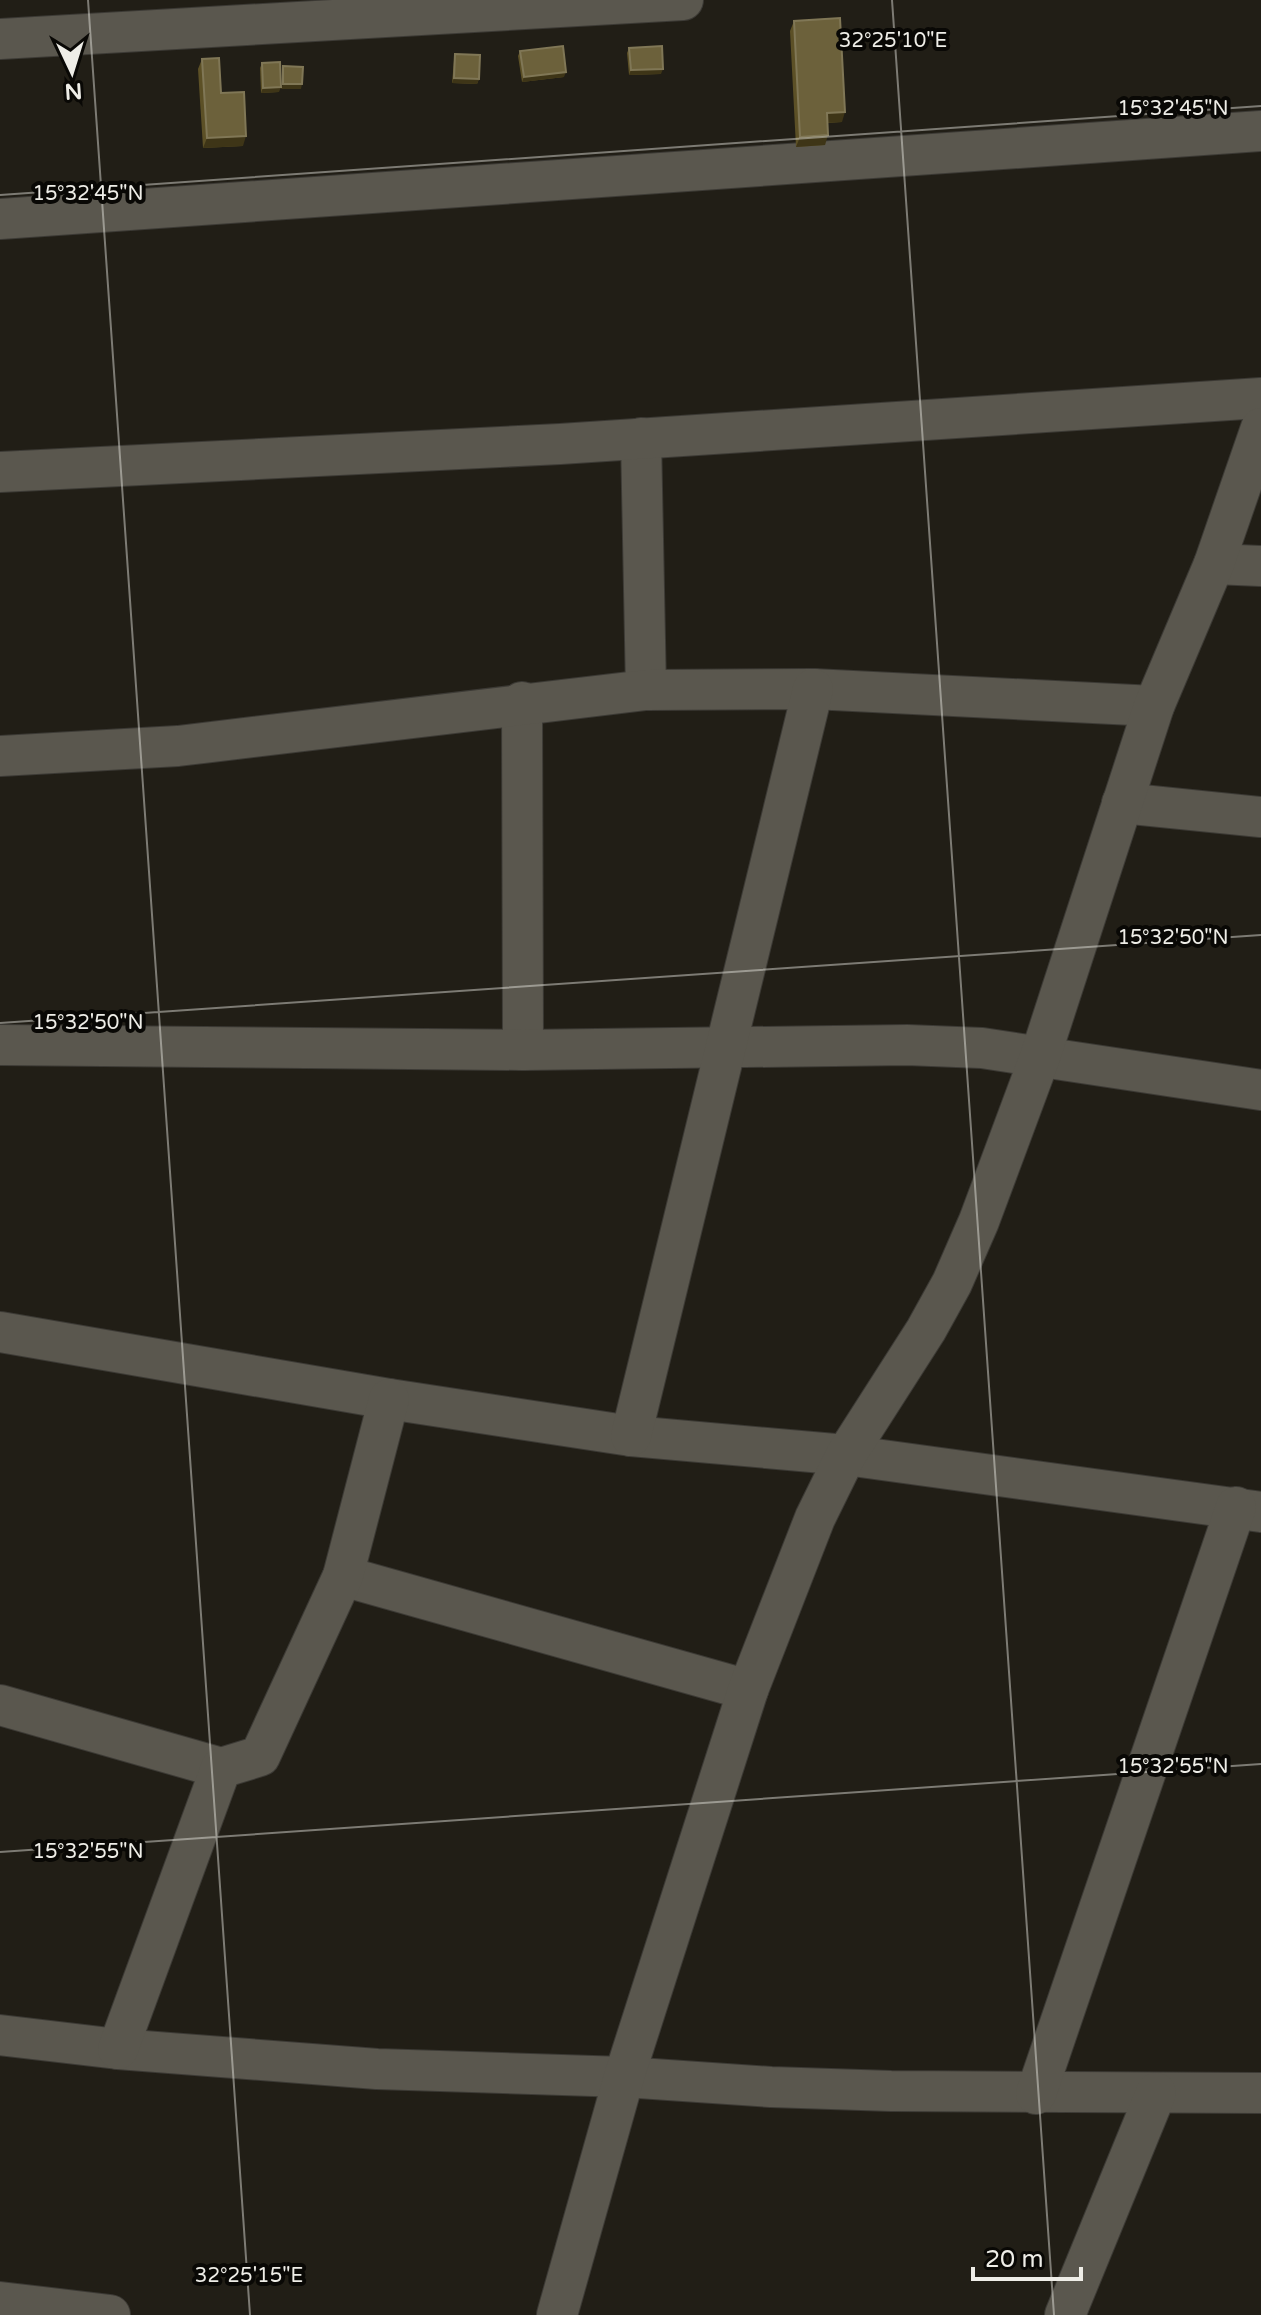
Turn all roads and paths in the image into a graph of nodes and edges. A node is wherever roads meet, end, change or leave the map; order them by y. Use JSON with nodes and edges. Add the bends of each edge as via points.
{"nodes":[{"id":1,"x":683,"y":0,"type":"edge"},
{"id":2,"x":0,"y":39,"type":"edge"},
{"id":3,"x":1261,"y":131,"type":"edge"},
{"id":4,"x":0,"y":219,"type":"edge"},
{"id":5,"x":1261,"y":398,"type":"edge"},
{"id":6,"x":1261,"y":428,"type":"edge"},
{"id":7,"x":641,"y":438,"type":"junction"},
{"id":8,"x":0,"y":472,"type":"edge"},
{"id":9,"x":1214,"y":564,"type":"junction"},
{"id":10,"x":1261,"y":566,"type":"edge"},
{"id":11,"x":813,"y":689,"type":"junction"},
{"id":12,"x":646,"y":690,"type":"junction"},
{"id":13,"x":522,"y":702,"type":"junction"},
{"id":14,"x":1154,"y":706,"type":"junction"},
{"id":15,"x":0,"y":756,"type":"edge"},
{"id":16,"x":1122,"y":803,"type":"junction"},
{"id":17,"x":1261,"y":817,"type":"edge"},
{"id":18,"x":0,"y":1045,"type":"edge"},
{"id":19,"x":728,"y":1046,"type":"junction"},
{"id":20,"x":523,"y":1050,"type":"junction"},
{"id":21,"x":1040,"y":1057,"type":"junction"},
{"id":22,"x":1261,"y":1090,"type":"edge"},
{"id":23,"x":0,"y":1332,"type":"edge"},
{"id":24,"x":389,"y":1399,"type":"junction"},
{"id":25,"x":631,"y":1436,"type":"junction"},
{"id":26,"x":846,"y":1455,"type":"junction"},
{"id":27,"x":1248,"y":1510,"type":"edge"},
{"id":28,"x":343,"y":1576,"type":"junction"},
{"id":29,"x":748,"y":1690,"type":"junction"},
{"id":30,"x":0,"y":1705,"type":"edge"},
{"id":31,"x":221,"y":1768,"type":"junction"},
{"id":32,"x":0,"y":2035,"type":"edge"},
{"id":33,"x":118,"y":2049,"type":"junction"},
{"id":34,"x":624,"y":2077,"type":"junction"},
{"id":35,"x":1156,"y":2093,"type":"junction"},
{"id":36,"x":1261,"y":2093,"type":"edge"},
{"id":37,"x":1036,"y":2094,"type":"junction"},
{"id":38,"x":0,"y":2302,"type":"edge"},
{"id":39,"x":110,"y":2315,"type":"edge"},
{"id":40,"x":557,"y":2315,"type":"edge"},
{"id":41,"x":1065,"y":2315,"type":"edge"}],
"edges":[{"from":1,"to":2,"type":"street"},
{"from":3,"to":4,"type":"street"},
{"from":5,"to":7,"type":"street"},
{"from":6,"to":9,"type":"street"},
{"from":7,"to":8,"type":"street"},
{"from":7,"to":12,"type":"street"},
{"from":9,"to":10,"type":"street"},
{"from":9,"to":14,"type":"street"},
{"from":11,"to":12,"type":"street"},
{"from":11,"to":14,"type":"street"},
{"from":11,"to":19,"type":"street"},
{"from":12,"to":13,"type":"street"},
{"from":13,"to":15,"type":"street","via":[[178,746]]},
{"from":13,"to":20,"type":"street"},
{"from":14,"to":16,"type":"street"},
{"from":16,"to":17,"type":"street"},
{"from":16,"to":21,"type":"street"},
{"from":18,"to":20,"type":"street"},
{"from":19,"to":20,"type":"street"},
{"from":19,"to":21,"type":"street","via":[[907,1045]]},
{"from":19,"to":25,"type":"street"},
{"from":21,"to":22,"type":"street"},
{"from":21,"to":26,"type":"street","via":[[952,1283]]},
{"from":23,"to":24,"type":"street"},
{"from":24,"to":25,"type":"street"},
{"from":24,"to":28,"type":"street"},
{"from":25,"to":26,"type":"street"},
{"from":26,"to":27,"type":"street"},
{"from":26,"to":29,"type":"street","via":[[815,1518]]},
{"from":27,"to":37,"type":"street"},
{"from":28,"to":29,"type":"street"},
{"from":28,"to":31,"type":"street","via":[[260,1756]]},
{"from":29,"to":34,"type":"street"},
{"from":30,"to":31,"type":"street"},
{"from":31,"to":33,"type":"street"},
{"from":32,"to":33,"type":"street"},
{"from":33,"to":34,"type":"street","via":[[377,2069]]},
{"from":34,"to":37,"type":"street"},
{"from":34,"to":40,"type":"street"},
{"from":35,"to":36,"type":"street"},
{"from":35,"to":37,"type":"street"},
{"from":35,"to":41,"type":"street"},
{"from":38,"to":39,"type":"street"}]}
